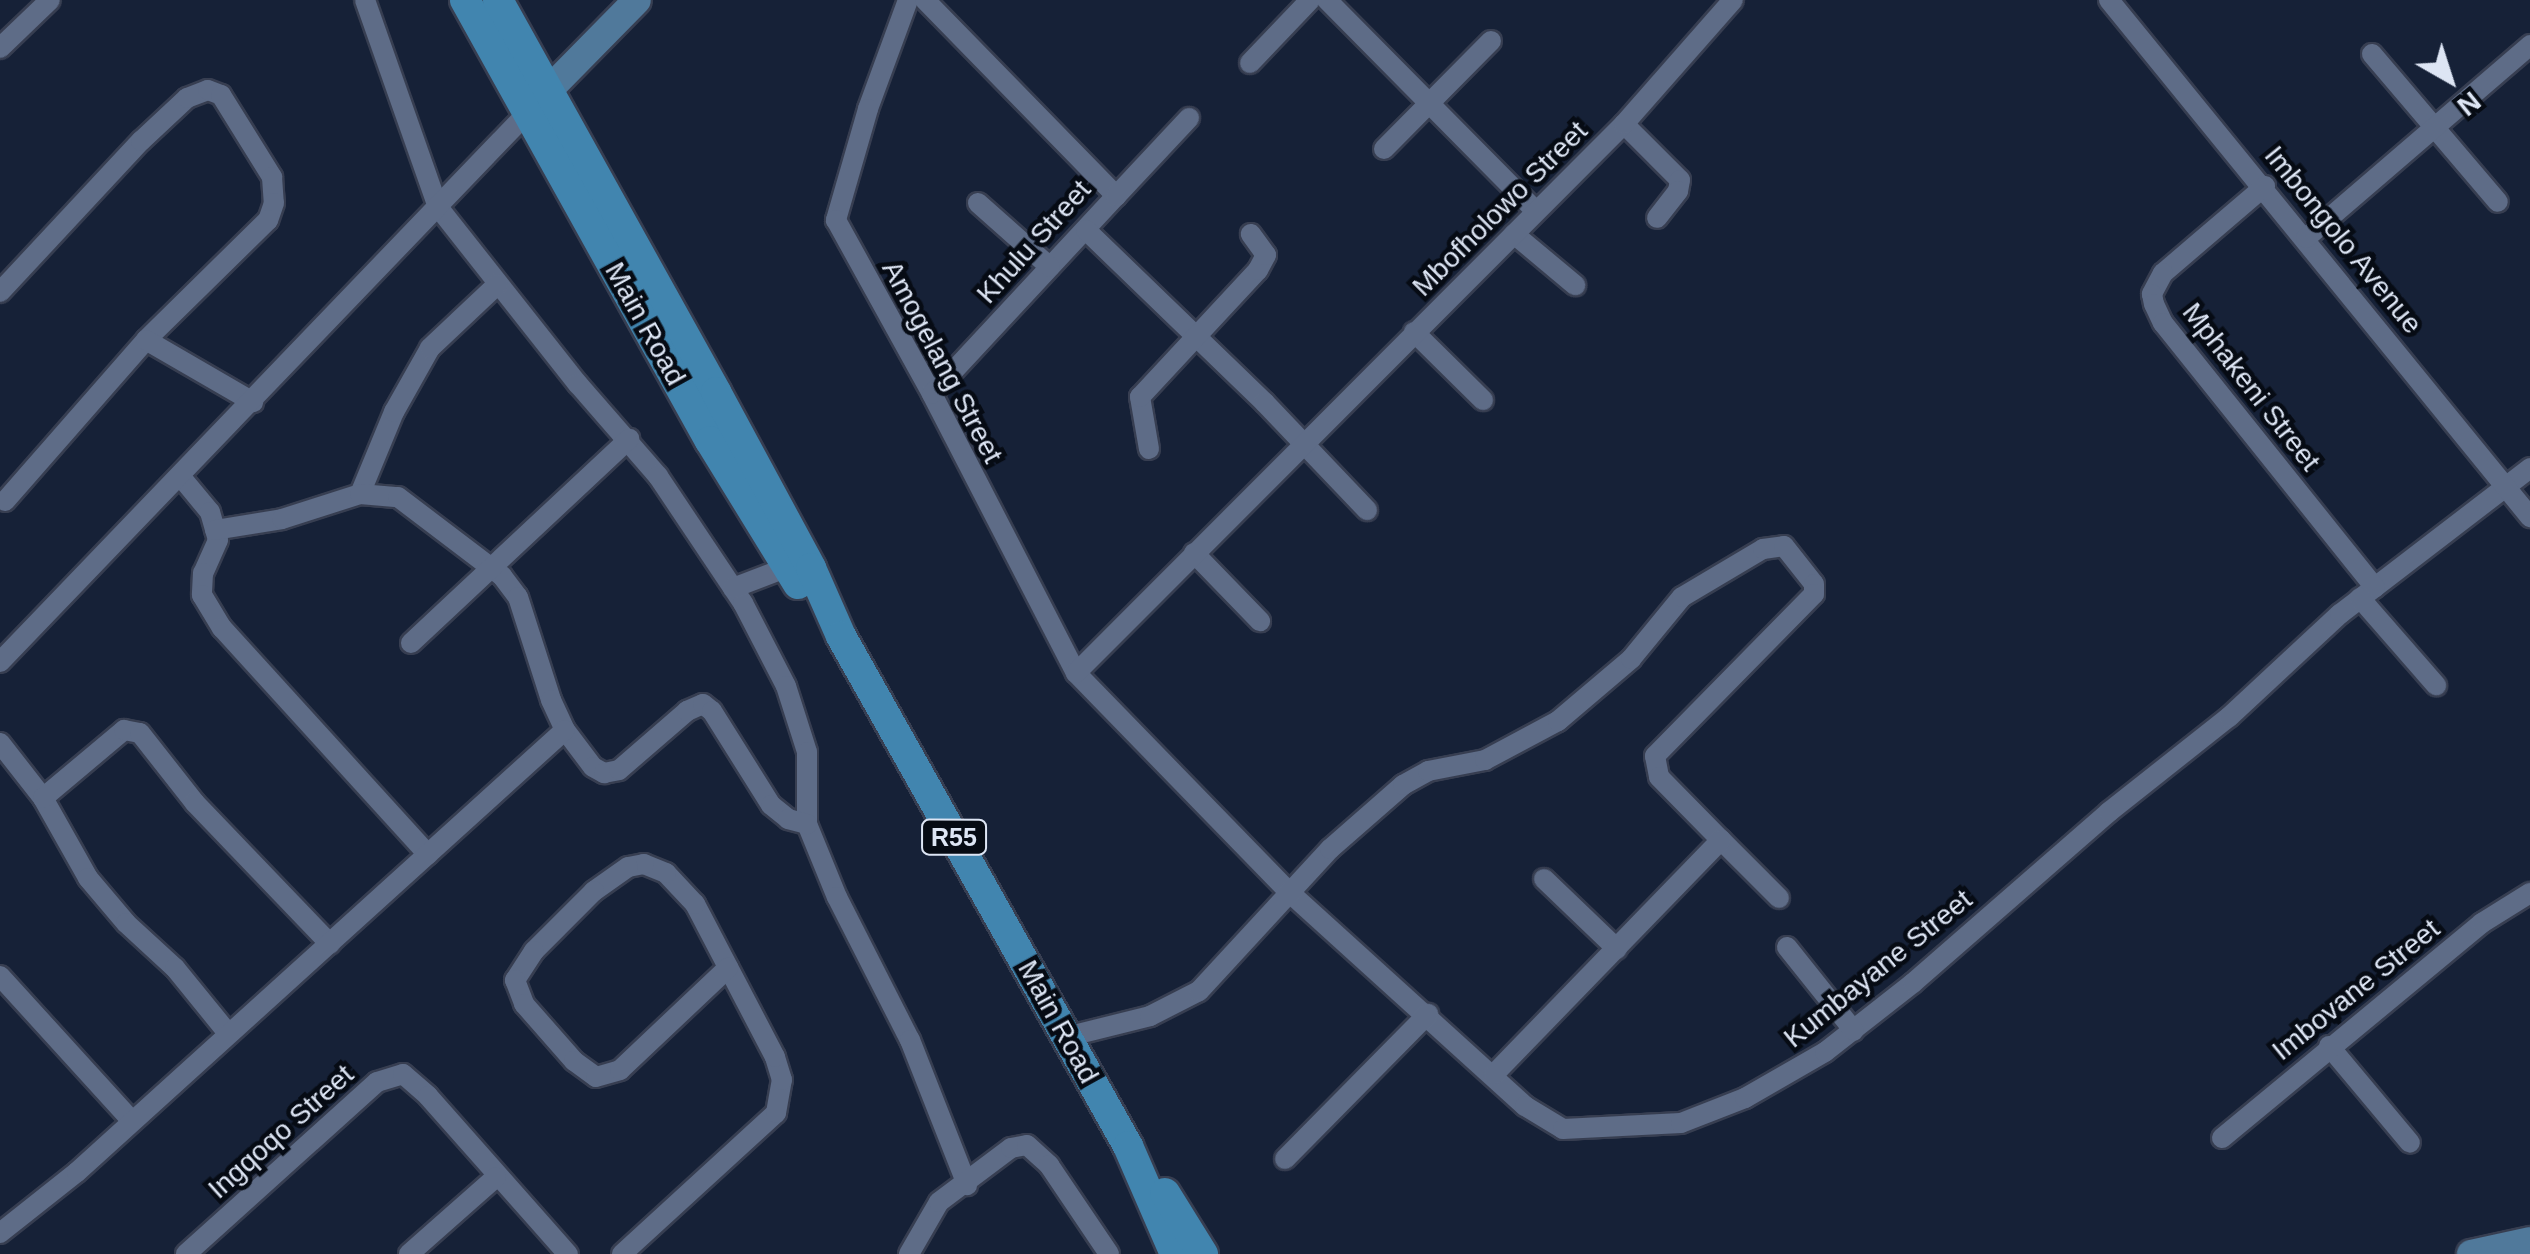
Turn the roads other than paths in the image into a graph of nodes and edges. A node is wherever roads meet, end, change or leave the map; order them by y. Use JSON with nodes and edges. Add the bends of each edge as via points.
{"nodes":[{"id":1,"x":50,"y":0,"type":"edge"},
{"id":2,"x":365,"y":0,"type":"edge"},
{"id":3,"x":464,"y":0,"type":"edge"},
{"id":4,"x":498,"y":0,"type":"edge"},
{"id":5,"x":637,"y":0,"type":"edge"},
{"id":6,"x":908,"y":0,"type":"edge"},
{"id":7,"x":925,"y":0,"type":"edge"},
{"id":8,"x":1310,"y":0,"type":"edge"},
{"id":9,"x":1327,"y":0,"type":"edge"},
{"id":10,"x":1734,"y":0,"type":"edge"},
{"id":11,"x":2109,"y":0,"type":"edge"},
{"id":12,"x":1491,"y":42,"type":"dead end"},
{"id":13,"x":2530,"y":45,"type":"edge"},
{"id":14,"x":0,"y":48,"type":"edge"},
{"id":15,"x":2372,"y":54,"type":"dead end"},
{"id":16,"x":1250,"y":63,"type":"dead end"},
{"id":17,"x":539,"y":100,"type":"junction"},
{"id":18,"x":1430,"y":103,"type":"junction"},
{"id":19,"x":1189,"y":118,"type":"dead end"},
{"id":20,"x":1624,"y":124,"type":"junction"},
{"id":21,"x":2435,"y":126,"type":"junction"},
{"id":22,"x":1384,"y":148,"type":"dead end"},
{"id":23,"x":2265,"y":186,"type":"junction"},
{"id":24,"x":1116,"y":196,"type":"junction"},
{"id":25,"x":2498,"y":202,"type":"dead end"},
{"id":26,"x":978,"y":203,"type":"dead end"},
{"id":27,"x":438,"y":207,"type":"junction"},
{"id":28,"x":1536,"y":210,"type":"junction"},
{"id":29,"x":1658,"y":218,"type":"dead end"},
{"id":30,"x":1086,"y":230,"type":"junction"},
{"id":31,"x":1251,"y":234,"type":"dead end"},
{"id":32,"x":1514,"y":234,"type":"junction"},
{"id":33,"x":2306,"y":238,"type":"junction"},
{"id":34,"x":1050,"y":267,"type":"junction"},
{"id":35,"x":498,"y":284,"type":"junction"},
{"id":36,"x":1575,"y":284,"type":"dead end"},
{"id":37,"x":0,"y":292,"type":"edge"},
{"id":38,"x":1414,"y":332,"type":"junction"},
{"id":39,"x":1196,"y":336,"type":"junction"},
{"id":40,"x":146,"y":340,"type":"junction"},
{"id":41,"x":932,"y":394,"type":"junction"},
{"id":42,"x":1484,"y":400,"type":"dead end"},
{"id":43,"x":253,"y":402,"type":"junction"},
{"id":44,"x":629,"y":439,"type":"junction"},
{"id":45,"x":1302,"y":443,"type":"junction"},
{"id":46,"x":1149,"y":448,"type":"dead end"},
{"id":47,"x":2530,"y":468,"type":"edge"},
{"id":48,"x":181,"y":477,"type":"junction"},
{"id":49,"x":2506,"y":488,"type":"junction"},
{"id":50,"x":360,"y":494,"type":"junction"},
{"id":51,"x":5,"y":500,"type":"dead end"},
{"id":52,"x":1367,"y":510,"type":"dead end"},
{"id":53,"x":2530,"y":517,"type":"edge"},
{"id":54,"x":215,"y":530,"type":"junction"},
{"id":55,"x":1194,"y":553,"type":"junction"},
{"id":56,"x":488,"y":567,"type":"junction"},
{"id":57,"x":788,"y":568,"type":"junction"},
{"id":58,"x":733,"y":588,"type":"junction"},
{"id":59,"x":2368,"y":593,"type":"junction"},
{"id":60,"x":1260,"y":620,"type":"dead end"},
{"id":61,"x":841,"y":636,"type":"junction"},
{"id":62,"x":411,"y":643,"type":"dead end"},
{"id":63,"x":0,"y":662,"type":"edge"},
{"id":64,"x":1076,"y":672,"type":"junction"},
{"id":65,"x":2436,"y":684,"type":"dead end"},
{"id":66,"x":1123,"y":725,"type":"joint"},
{"id":67,"x":565,"y":730,"type":"junction"},
{"id":68,"x":0,"y":744,"type":"edge"},
{"id":69,"x":43,"y":798,"type":"junction"},
{"id":70,"x":807,"y":824,"type":"junction"},
{"id":71,"x":1721,"y":840,"type":"junction"},
{"id":72,"x":428,"y":854,"type":"junction"},
{"id":73,"x":1544,"y":878,"type":"dead end"},
{"id":74,"x":1289,"y":892,"type":"junction"},
{"id":75,"x":2530,"y":893,"type":"edge"},
{"id":76,"x":1779,"y":898,"type":"dead end"},
{"id":77,"x":330,"y":944,"type":"junction"},
{"id":78,"x":1787,"y":948,"type":"dead end"},
{"id":79,"x":1616,"y":949,"type":"junction"},
{"id":80,"x":728,"y":968,"type":"junction"},
{"id":81,"x":0,"y":976,"type":"edge"},
{"id":82,"x":1428,"y":1014,"type":"junction"},
{"id":83,"x":1854,"y":1030,"type":"junction"},
{"id":84,"x":227,"y":1032,"type":"junction"},
{"id":85,"x":1066,"y":1037,"type":"junction"},
{"id":86,"x":2329,"y":1046,"type":"junction"},
{"id":87,"x":1494,"y":1074,"type":"junction"},
{"id":88,"x":132,"y":1121,"type":"junction"},
{"id":89,"x":2222,"y":1138,"type":"dead end"},
{"id":90,"x":2410,"y":1143,"type":"dead end"},
{"id":91,"x":1128,"y":1146,"type":"junction"},
{"id":92,"x":1285,"y":1159,"type":"dead end"},
{"id":93,"x":496,"y":1177,"type":"junction"},
{"id":94,"x":968,"y":1185,"type":"junction"},
{"id":95,"x":0,"y":1233,"type":"edge"},
{"id":96,"x":2530,"y":1241,"type":"edge"},
{"id":97,"x":186,"y":1254,"type":"edge"},
{"id":98,"x":409,"y":1254,"type":"edge"},
{"id":99,"x":568,"y":1254,"type":"edge"},
{"id":100,"x":622,"y":1254,"type":"edge"},
{"id":101,"x":909,"y":1254,"type":"edge"},
{"id":102,"x":1108,"y":1254,"type":"edge"},
{"id":103,"x":1175,"y":1254,"type":"edge"},
{"id":104,"x":1203,"y":1254,"type":"edge"},
{"id":105,"x":2471,"y":1254,"type":"edge"}],
"edges":[{"from":1,"to":14,"type":"street"},
{"from":2,"to":27,"type":"street"},
{"from":3,"to":17,"type":"main road","name":"Main Road","number":"R55"},
{"from":4,"to":17,"type":"main road","name":"Main Road","number":"R55"},
{"from":5,"to":17,"type":"street"},
{"from":6,"to":41,"type":"street","name":"Amogelang Street","via":[[836,220]]},
{"from":7,"to":24,"type":"street","name":"Khulu Street"},
{"from":8,"to":16,"type":"street"},
{"from":9,"to":18,"type":"street"},
{"from":10,"to":20,"type":"street","name":"Mbofholowo Street"},
{"from":11,"to":23,"type":"street","name":"Imbongolo Avenue"},
{"from":12,"to":18,"type":"street"},
{"from":13,"to":21,"type":"street"},
{"from":15,"to":21,"type":"street"},
{"from":17,"to":27,"type":"street"},
{"from":17,"to":57,"type":"main road","name":"Main Road","number":"R55","via":[[652,339]]},
{"from":17,"to":61,"type":"main road","name":"Main Road","number":"R55","via":[[811,568]]},
{"from":18,"to":22,"type":"street"},
{"from":18,"to":28,"type":"street"},
{"from":19,"to":24,"type":"street"},
{"from":20,"to":28,"type":"street","name":"Mbofholowo Street"},
{"from":20,"to":29,"type":"street","name":"Mbofholowo Street","via":[[1680,180]]},
{"from":21,"to":25,"type":"street"},
{"from":21,"to":33,"type":"street"},
{"from":23,"to":33,"type":"street","name":"Imbongolo Avenue"},
{"from":23,"to":59,"type":"street","name":"Mphakeni Street","via":[[2162,273],[2154,304]]},
{"from":24,"to":30,"type":"street","name":"Khulu Street"},
{"from":26,"to":34,"type":"street"},
{"from":27,"to":35,"type":"street"},
{"from":27,"to":43,"type":"street"},
{"from":28,"to":32,"type":"street","name":"Mbofholowo Street"},
{"from":30,"to":34,"type":"street","name":"Khulu Street"},
{"from":30,"to":39,"type":"street"},
{"from":31,"to":39,"type":"street","via":[[1264,260]]},
{"from":32,"to":36,"type":"street"},
{"from":32,"to":38,"type":"street","name":"Mbofholowo Street"},
{"from":33,"to":49,"type":"street","name":"Imbongolo Avenue"},
{"from":34,"to":41,"type":"street","name":"Khulu Street"},
{"from":35,"to":44,"type":"street"},
{"from":35,"to":50,"type":"street","via":[[430,348]]},
{"from":37,"to":40,"type":"street","via":[[187,98],[208,90],[221,94],[272,177],[274,203],[268,220]]},
{"from":38,"to":42,"type":"street","name":"Mbofholowo Street"},
{"from":38,"to":45,"type":"street","name":"Mbofholowo Street"},
{"from":39,"to":45,"type":"street"},
{"from":39,"to":46,"type":"street","via":[[1140,397]]},
{"from":40,"to":43,"type":"street"},
{"from":40,"to":51,"type":"street"},
{"from":41,"to":64,"type":"street","name":"Amogelang Street"},
{"from":43,"to":48,"type":"street"},
{"from":44,"to":56,"type":"street"},
{"from":44,"to":58,"type":"street"},
{"from":45,"to":52,"type":"street"},
{"from":45,"to":55,"type":"street","name":"Mbofholowo Street"},
{"from":47,"to":49,"type":"street","name":"Kumbayane Street"},
{"from":48,"to":54,"type":"street","via":[[210,512]]},
{"from":48,"to":63,"type":"street"},
{"from":49,"to":53,"type":"street","name":"Imbongolo Avenue"},
{"from":49,"to":59,"type":"street","name":"Kumbayane Street"},
{"from":50,"to":54,"type":"street","via":[[282,519]]},
{"from":50,"to":56,"type":"street","via":[[398,497]]},
{"from":54,"to":72,"type":"street","via":[[202,595],[222,628]]},
{"from":55,"to":60,"type":"street"},
{"from":55,"to":64,"type":"street","name":"Mbofholowo Street"},
{"from":56,"to":62,"type":"street"},
{"from":56,"to":67,"type":"street","via":[[518,597]]},
{"from":57,"to":58,"type":"street"},
{"from":57,"to":61,"type":"main road","name":"Main Road","number":"R55"},
{"from":58,"to":70,"type":"street","via":[[799,717],[807,752]]},
{"from":59,"to":65,"type":"street"},
{"from":59,"to":83,"type":"street","name":"Kumbayane Street"},
{"from":61,"to":85,"type":"main road","name":"Main Road","number":"R55"},
{"from":64,"to":66,"type":"street","name":"Amogelang Street"},
{"from":66,"to":74,"type":"street","name":"Kumbayane Street"},
{"from":67,"to":70,"type":"street","via":[[604,774],[703,704],[771,805]]},
{"from":67,"to":72,"type":"street"},
{"from":68,"to":69,"type":"street"},
{"from":69,"to":77,"type":"street","via":[[124,730],[140,734],[195,803]]},
{"from":69,"to":84,"type":"street","via":[[88,878]]},
{"from":70,"to":94,"type":"street","via":[[910,1040]]},
{"from":71,"to":74,"type":"street","via":[[1659,777],[1654,756],[1814,594],[1814,584],[1778,543],[1682,597],[1631,659],[1558,721],[1485,760],[1428,771],[1402,786]]},
{"from":71,"to":76,"type":"street"},
{"from":71,"to":79,"type":"street"},
{"from":72,"to":77,"type":"street"},
{"from":73,"to":79,"type":"street"},
{"from":74,"to":82,"type":"street","name":"Kumbayane Street"},
{"from":74,"to":85,"type":"street","via":[[1198,991],[1150,1016]]},
{"from":75,"to":86,"type":"street","name":"Imbovane Street","via":[[2482,923]]},
{"from":77,"to":84,"type":"street"},
{"from":78,"to":83,"type":"street"},
{"from":79,"to":87,"type":"street"},
{"from":80,"to":80,"type":"street","via":[[682,886],[644,864],[594,890],[515,980],[524,1004],[596,1078],[620,1070]]},
{"from":80,"to":100,"type":"street","via":[[775,1057],[782,1080],[776,1113]]},
{"from":81,"to":88,"type":"street"},
{"from":82,"to":87,"type":"street","name":"Kumbayane Street"},
{"from":82,"to":92,"type":"street"},
{"from":83,"to":87,"type":"street","name":"Kumbayane Street","via":[[1745,1098],[1661,1127],[1563,1130],[1537,1116]]},
{"from":84,"to":88,"type":"street"},
{"from":85,"to":91,"type":"main road","name":"Main Road","number":"R55"},
{"from":86,"to":89,"type":"street","name":"Imbovane Street"},
{"from":86,"to":90,"type":"street"},
{"from":88,"to":95,"type":"street"},
{"from":91,"to":103,"type":"main road","name":"Main Road","number":"R55"},
{"from":91,"to":104,"type":"main road","name":"Main Road","number":"R55"},
{"from":93,"to":97,"type":"street","name":"Ingqoqo Street","via":[[416,1082],[391,1076]]},
{"from":93,"to":98,"type":"street"},
{"from":93,"to":99,"type":"street","name":"Ingqoqo Street"},
{"from":94,"to":101,"type":"street","via":[[938,1202]]},
{"from":94,"to":102,"type":"street","via":[[1011,1148],[1027,1145],[1050,1165]]},
{"from":96,"to":105,"type":"street"}]}
